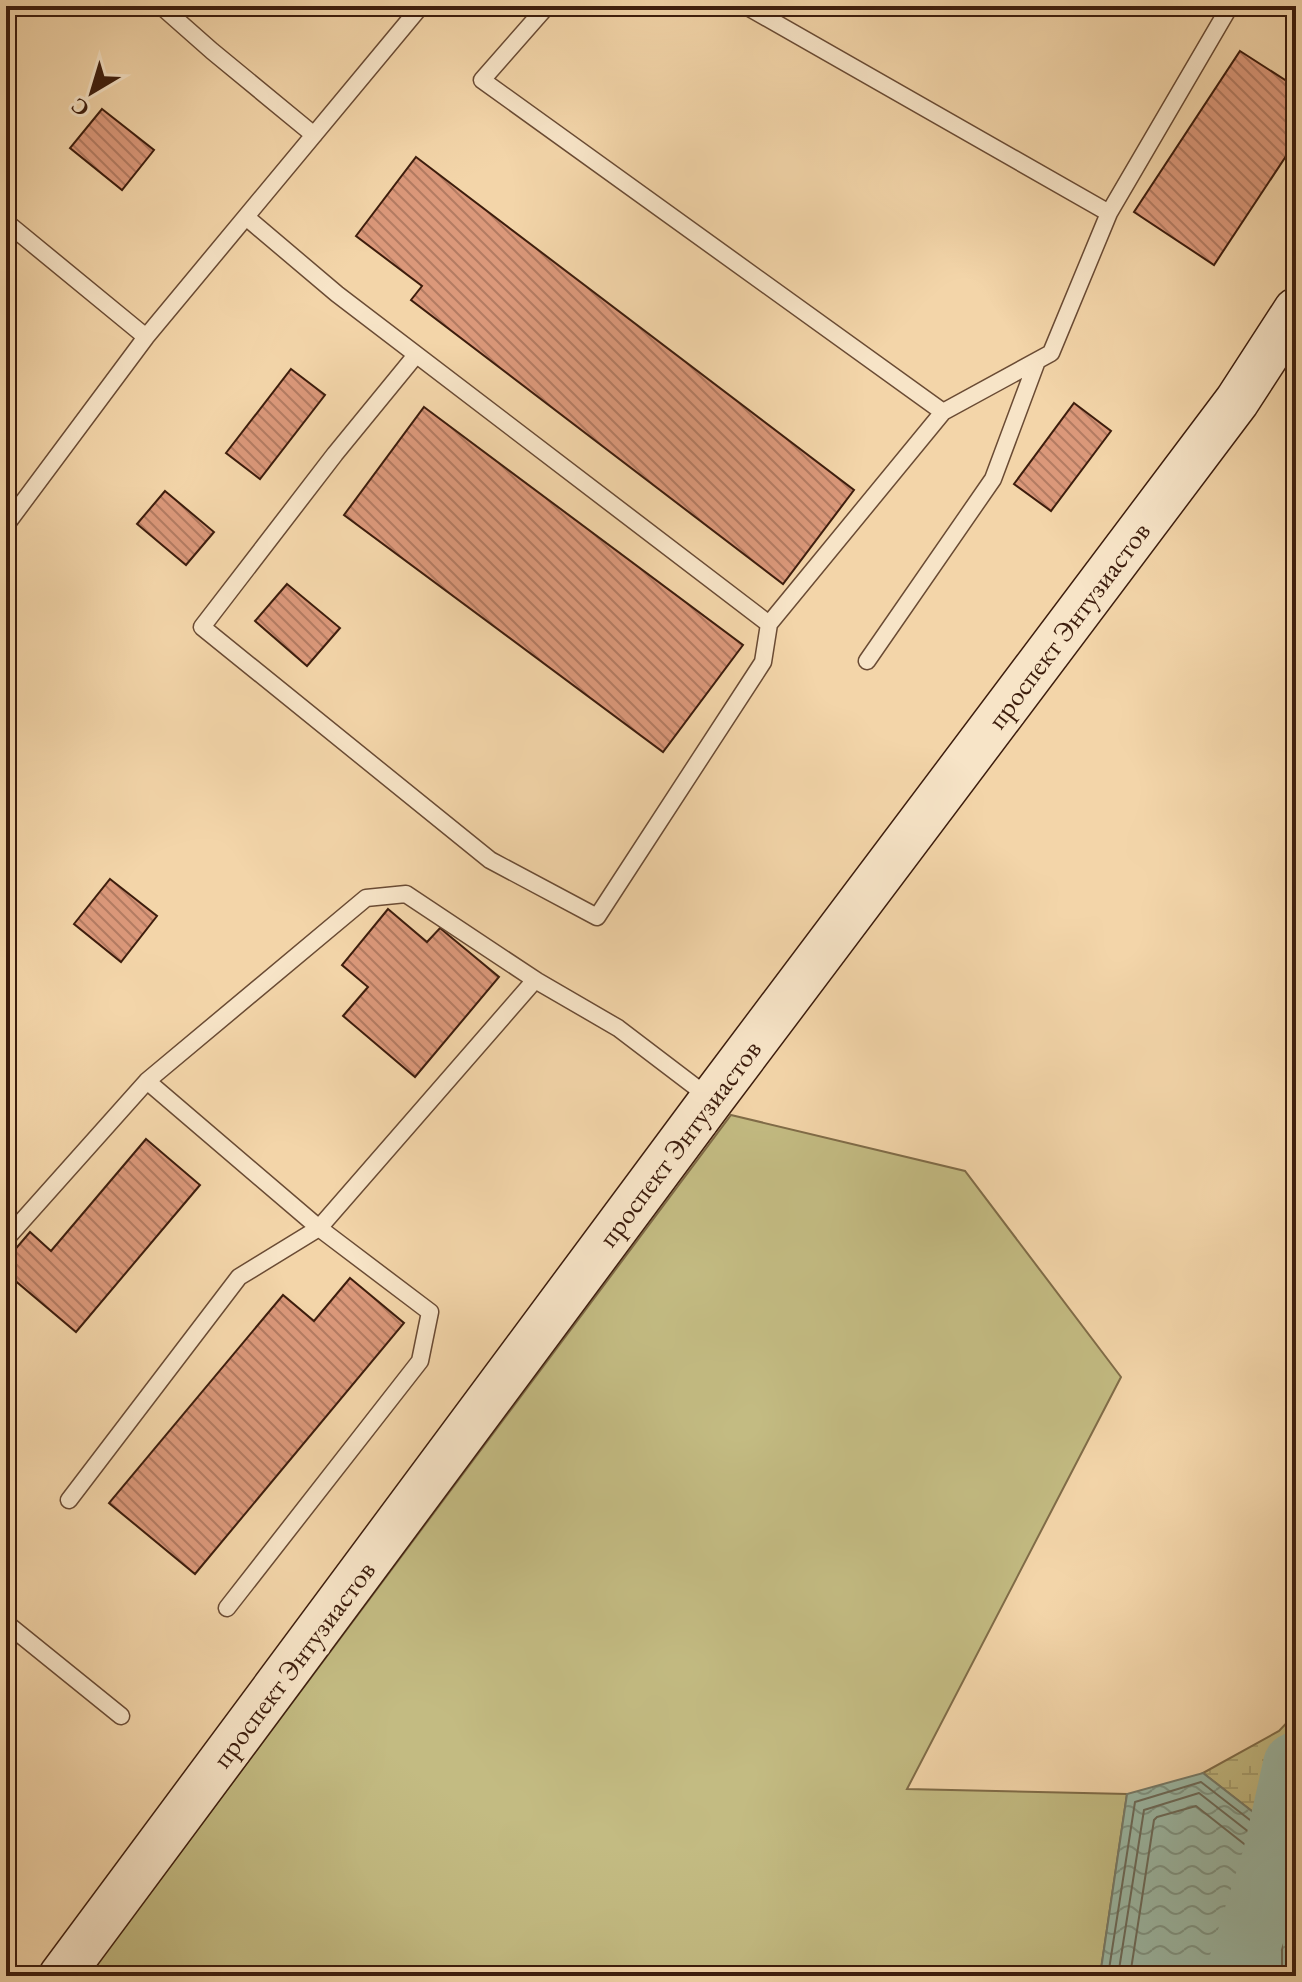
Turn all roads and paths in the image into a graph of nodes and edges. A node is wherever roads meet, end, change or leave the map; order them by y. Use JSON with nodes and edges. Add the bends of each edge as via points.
{"nodes":[{"id":1,"x":161,"y":6,"type":"edge"},
{"id":2,"x":421,"y":6,"type":"edge"},
{"id":3,"x":547,"y":6,"type":"edge"},
{"id":4,"x":746,"y":6,"type":"edge"},
{"id":5,"x":1230,"y":6,"type":"edge"},
{"id":6,"x":314,"y":135,"type":"junction"},
{"id":7,"x":1109,"y":213,"type":"junction"},
{"id":8,"x":246,"y":217,"type":"junction"},
{"id":9,"x":6,"y":222,"type":"edge"},
{"id":10,"x":1296,"y":310,"type":"edge"},
{"id":11,"x":146,"y":337,"type":"junction"},
{"id":12,"x":416,"y":355,"type":"junction"},
{"id":13,"x":1037,"y":361,"type":"junction"},
{"id":14,"x":943,"y":412,"type":"junction"},
{"id":15,"x":6,"y":525,"type":"edge"},
{"id":16,"x":769,"y":624,"type":"junction"},
{"id":17,"x":867,"y":661,"type":"dead end"},
{"id":18,"x":535,"y":980,"type":"junction"},
{"id":19,"x":147,"y":1081,"type":"junction"},
{"id":20,"x":712,"y":1099,"type":"junction"},
{"id":21,"x":319,"y":1228,"type":"junction"},
{"id":22,"x":6,"y":1239,"type":"edge"},
{"id":23,"x":69,"y":1500,"type":"dead end"},
{"id":24,"x":227,"y":1608,"type":"dead end"},
{"id":25,"x":6,"y":1623,"type":"edge"},
{"id":26,"x":121,"y":1716,"type":"dead end"},
{"id":27,"x":61,"y":1976,"type":"edge"}],
"edges":[{"from":1,"to":6,"type":"lane"},
{"from":2,"to":6,"type":"lane"},
{"from":3,"to":14,"type":"lane","via":[[482,80]]},
{"from":4,"to":7,"type":"lane"},
{"from":5,"to":7,"type":"lane"},
{"from":6,"to":8,"type":"lane"},
{"from":7,"to":13,"type":"lane","via":[[1051,353]]},
{"from":8,"to":11,"type":"lane"},
{"from":8,"to":12,"type":"lane"},
{"from":9,"to":11,"type":"lane"},
{"from":10,"to":20,"type":"street","name":"проспект Энтузиастов","via":[[1237,401]]},
{"from":11,"to":15,"type":"lane"},
{"from":12,"to":16,"type":"lane"},
{"from":12,"to":16,"type":"lane","via":[[202,627],[490,860],[597,917],[763,662]]},
{"from":13,"to":14,"type":"lane"},
{"from":13,"to":17,"type":"lane","via":[[993,479]]},
{"from":14,"to":16,"type":"lane"},
{"from":18,"to":19,"type":"lane","via":[[406,894],[366,898]]},
{"from":18,"to":20,"type":"lane","via":[[618,1028]]},
{"from":18,"to":21,"type":"lane"},
{"from":19,"to":21,"type":"lane"},
{"from":19,"to":22,"type":"lane"},
{"from":20,"to":27,"type":"street","name":"проспект Энтузиастов"},
{"from":21,"to":23,"type":"lane","via":[[239,1277]]},
{"from":21,"to":24,"type":"lane","via":[[430,1312],[420,1361]]},
{"from":25,"to":26,"type":"lane"}]}
